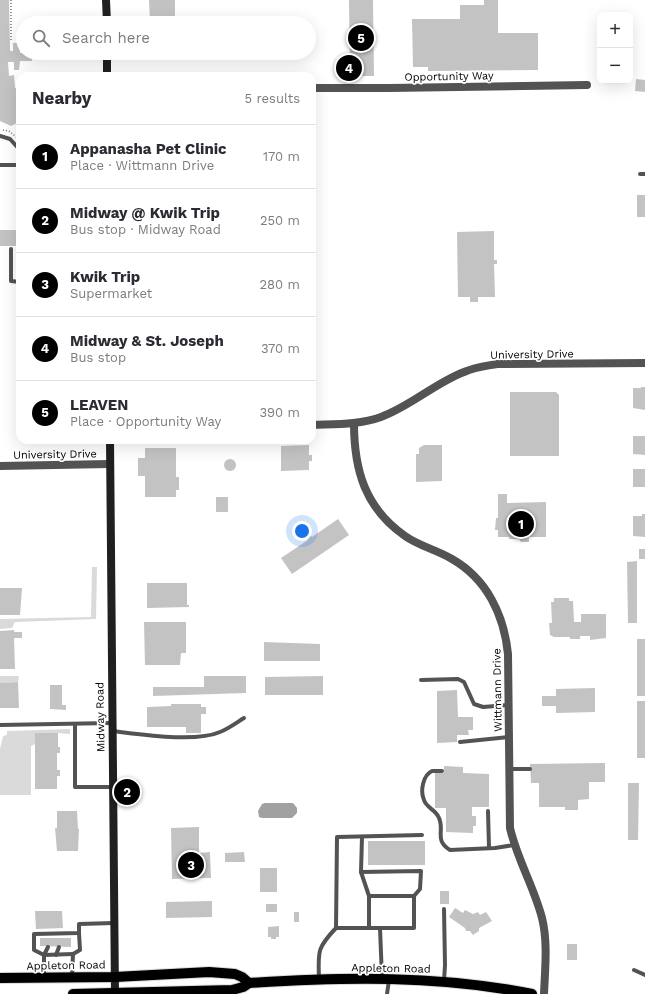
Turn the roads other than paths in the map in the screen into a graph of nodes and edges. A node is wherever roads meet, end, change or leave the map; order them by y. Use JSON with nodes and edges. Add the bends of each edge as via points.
{"nodes":[{"id":1,"x":106,"y":0,"type":"edge"},
{"id":2,"x":106,"y":16,"type":"edge"},
{"id":3,"x":107,"y":60,"type":"edge"},
{"id":4,"x":107,"y":72,"type":"edge"},
{"id":5,"x":587,"y":85,"type":"dead end"},
{"id":6,"x":316,"y":88,"type":"edge"},
{"id":7,"x":0,"y":136,"type":"edge"},
{"id":8,"x":16,"y":146,"type":"edge"},
{"id":9,"x":0,"y":165,"type":"edge"},
{"id":10,"x":16,"y":165,"type":"edge"},
{"id":11,"x":11,"y":249,"type":"dead end"},
{"id":12,"x":16,"y":282,"type":"edge"},
{"id":13,"x":645,"y":363,"type":"edge"},
{"id":14,"x":354,"y":423,"type":"junction"},
{"id":15,"x":316,"y":424,"type":"edge"},
{"id":16,"x":110,"y":444,"type":"edge"},
{"id":17,"x":110,"y":464,"type":"junction"},
{"id":18,"x":0,"y":466,"type":"edge"},
{"id":19,"x":421,"y":680,"type":"dead end"},
{"id":20,"x":508,"y":705,"type":"junction"},
{"id":21,"x":244,"y":718,"type":"dead end"},
{"id":22,"x":75,"y":724,"type":"junction"},
{"id":23,"x":0,"y":725,"type":"edge"},
{"id":24,"x":111,"y":727,"type":"junction"},
{"id":25,"x":508,"y":737,"type":"junction"},
{"id":26,"x":460,"y":742,"type":"dead end"},
{"id":27,"x":530,"y":768,"type":"dead end"},
{"id":28,"x":509,"y":769,"type":"junction"},
{"id":29,"x":442,"y":771,"type":"dead end"},
{"id":30,"x":112,"y":787,"type":"junction"},
{"id":31,"x":488,"y":811,"type":"dead end"},
{"id":32,"x":422,"y":835,"type":"dead end"},
{"id":33,"x":362,"y":837,"type":"junction"},
{"id":34,"x":514,"y":845,"type":"junction"},
{"id":35,"x":488,"y":848,"type":"junction"},
{"id":36,"x":361,"y":872,"type":"junction"},
{"id":37,"x":370,"y":896,"type":"junction"},
{"id":38,"x":414,"y":896,"type":"junction"},
{"id":39,"x":444,"y":909,"type":"dead end"},
{"id":40,"x":114,"y":923,"type":"junction"},
{"id":41,"x":336,"y":928,"type":"junction"},
{"id":42,"x":369,"y":928,"type":"junction"},
{"id":43,"x":380,"y":928,"type":"junction"},
{"id":44,"x":79,"y":933,"type":"junction"},
{"id":45,"x":48,"y":946,"type":"dead end"},
{"id":46,"x":59,"y":946,"type":"dead end"},
{"id":47,"x":72,"y":954,"type":"junction"},
{"id":48,"x":44,"y":955,"type":"junction"},
{"id":49,"x":56,"y":955,"type":"junction"},
{"id":50,"x":634,"y":970,"type":"dead end"},
{"id":51,"x":645,"y":975,"type":"edge"},
{"id":52,"x":114,"y":976,"type":"junction"},
{"id":53,"x":72,"y":977,"type":"junction"},
{"id":54,"x":0,"y":978,"type":"edge"},
{"id":55,"x":44,"y":978,"type":"junction"},
{"id":56,"x":319,"y":979,"type":"junction"},
{"id":57,"x":385,"y":979,"type":"junction"},
{"id":58,"x":444,"y":981,"type":"junction"},
{"id":59,"x":249,"y":983,"type":"junction"},
{"id":60,"x":114,"y":993,"type":"edge"},
{"id":61,"x":73,"y":994,"type":"edge"},
{"id":62,"x":388,"y":994,"type":"edge"},
{"id":63,"x":532,"y":994,"type":"edge"},
{"id":64,"x":544,"y":994,"type":"edge"}],
"edges":[{"from":1,"to":2,"type":"main road"},
{"from":3,"to":4,"type":"main road"},
{"from":5,"to":6,"type":"street","name":"Opportunity Way"},
{"from":7,"to":8,"type":"lane","via":[[10,139]]},
{"from":9,"to":10,"type":"lane"},
{"from":11,"to":12,"type":"lane","via":[[10,282]]},
{"from":13,"to":14,"type":"street","name":"University Drive","via":[[497,364],[480,367],[451,377],[392,412]]},
{"from":14,"to":15,"type":"street","name":"University Drive"},
{"from":14,"to":20,"type":"street","name":"Wittmann Drive","via":[[355,458],[360,476],[365,491],[380,514],[406,537],[452,559],[466,569],[478,580],[496,606],[507,647]]},
{"from":16,"to":17,"type":"main road","name":"Midway Road"},
{"from":17,"to":18,"type":"street","name":"University Drive"},
{"from":17,"to":24,"type":"main road","name":"Midway Road"},
{"from":19,"to":20,"type":"lane","via":[[458,679],[464,682],[474,704],[482,707]]},
{"from":20,"to":25,"type":"street","name":"Wittmann Drive"},
{"from":21,"to":24,"type":"lane","via":[[220,732],[205,737],[150,736]]},
{"from":22,"to":23,"type":"lane"},
{"from":22,"to":24,"type":"lane"},
{"from":22,"to":30,"type":"lane","via":[[75,788]]},
{"from":24,"to":30,"type":"main road","name":"Midway Road"},
{"from":25,"to":26,"type":"lane"},
{"from":25,"to":28,"type":"street","name":"Wittmann Drive"},
{"from":27,"to":28,"type":"lane"},
{"from":28,"to":34,"type":"street","name":"Wittmann Drive","via":[[509,820]]},
{"from":29,"to":35,"type":"lane","via":[[432,771],[428,774],[422,790],[424,800],[440,821],[441,841],[450,850]]},
{"from":30,"to":40,"type":"main road","name":"Midway Road"},
{"from":31,"to":35,"type":"lane"},
{"from":32,"to":33,"type":"lane"},
{"from":33,"to":36,"type":"lane"},
{"from":33,"to":41,"type":"lane","via":[[337,837]]},
{"from":34,"to":35,"type":"lane"},
{"from":34,"to":64,"type":"street","name":"Wittmann Drive","via":[[527,873],[542,918],[545,952]]},
{"from":36,"to":37,"type":"lane"},
{"from":36,"to":38,"type":"lane","via":[[421,871],[420,889]]},
{"from":37,"to":38,"type":"lane"},
{"from":37,"to":42,"type":"lane"},
{"from":38,"to":43,"type":"lane","via":[[414,928]]},
{"from":39,"to":58,"type":"lane"},
{"from":40,"to":44,"type":"lane","via":[[79,924]]},
{"from":40,"to":52,"type":"main road","name":"Midway Road"},
{"from":41,"to":42,"type":"lane"},
{"from":41,"to":56,"type":"lane","via":[[322,942],[318,955]]},
{"from":42,"to":43,"type":"lane"},
{"from":43,"to":57,"type":"lane"},
{"from":44,"to":47,"type":"lane","via":[[80,950]]},
{"from":44,"to":48,"type":"lane","via":[[63,936],[34,934],[34,950]]},
{"from":45,"to":48,"type":"lane"},
{"from":46,"to":49,"type":"lane"},
{"from":47,"to":49,"type":"lane"},
{"from":47,"to":53,"type":"lane"},
{"from":48,"to":49,"type":"lane"},
{"from":48,"to":55,"type":"lane"},
{"from":50,"to":51,"type":"lane"},
{"from":52,"to":53,"type":"main road","name":"Appleton Road"},
{"from":52,"to":59,"type":"main road","name":"Appleton Road","via":[[219,972],[238,975]]},
{"from":52,"to":60,"type":"main road","name":"Midway Road"},
{"from":53,"to":55,"type":"main road","name":"Appleton Road"},
{"from":54,"to":55,"type":"main road","name":"Appleton Road"},
{"from":56,"to":57,"type":"main road","name":"Appleton Road"},
{"from":56,"to":59,"type":"main road","name":"Appleton Road"},
{"from":57,"to":58,"type":"main road","name":"Appleton Road"},
{"from":57,"to":62,"type":"lane"},
{"from":58,"to":63,"type":"main road","name":"Appleton Road"},
{"from":59,"to":60,"type":"main road","name":"Appleton Road","via":[[232,990]]},
{"from":60,"to":61,"type":"main road","name":"Appleton Road"}]}
